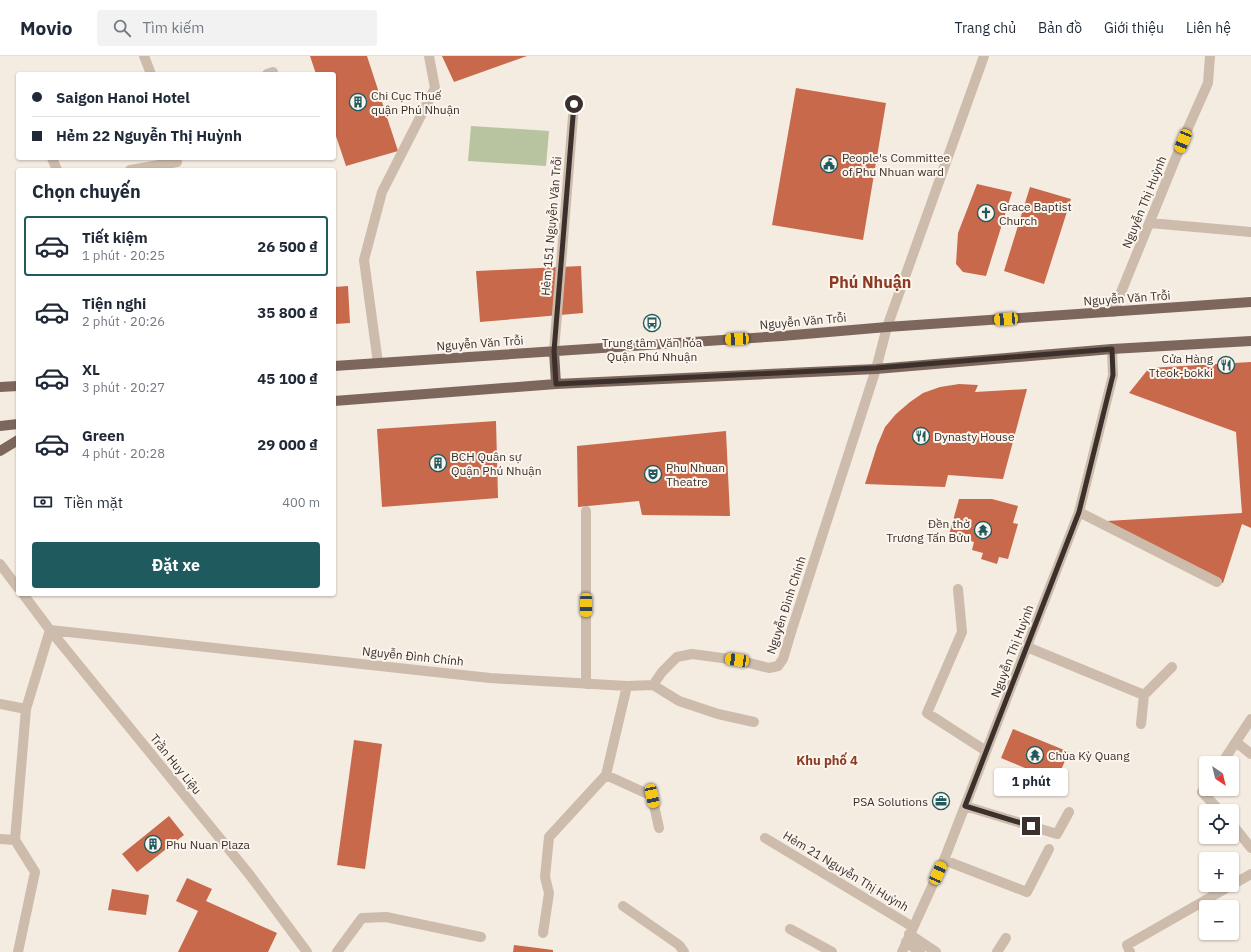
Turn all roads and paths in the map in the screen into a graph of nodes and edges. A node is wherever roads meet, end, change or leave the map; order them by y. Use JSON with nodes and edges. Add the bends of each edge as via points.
{"nodes":[{"id":1,"x":144,"y":56,"type":"edge"},
{"id":2,"x":429,"y":56,"type":"edge"},
{"id":3,"x":984,"y":56,"type":"edge"},
{"id":4,"x":1210,"y":56,"type":"edge"},
{"id":5,"x":150,"y":72,"type":"edge"},
{"id":6,"x":574,"y":104,"type":"dead end"},
{"id":7,"x":177,"y":163,"type":"edge"},
{"id":8,"x":143,"y":168,"type":"edge"},
{"id":9,"x":1150,"y":223,"type":"junction"},
{"id":10,"x":1251,"y":232,"type":"edge"},
{"id":11,"x":1251,"y":302,"type":"edge"},
{"id":12,"x":1114,"y":312,"type":"junction"},
{"id":13,"x":887,"y":327,"type":"junction"},
{"id":14,"x":1251,"y":341,"type":"edge"},
{"id":15,"x":1112,"y":349,"type":"junction"},
{"id":16,"x":554,"y":351,"type":"junction"},
{"id":17,"x":378,"y":363,"type":"junction"},
{"id":18,"x":336,"y":366,"type":"edge"},
{"id":19,"x":876,"y":368,"type":"junction"},
{"id":20,"x":556,"y":384,"type":"junction"},
{"id":21,"x":16,"y":386,"type":"edge"},
{"id":22,"x":0,"y":388,"type":"edge"},
{"id":23,"x":336,"y":401,"type":"edge"},
{"id":24,"x":16,"y":424,"type":"edge"},
{"id":25,"x":0,"y":426,"type":"edge"},
{"id":26,"x":16,"y":441,"type":"edge"},
{"id":27,"x":0,"y":451,"type":"edge"},
{"id":28,"x":586,"y":511,"type":"dead end"},
{"id":29,"x":1079,"y":512,"type":"junction"},
{"id":30,"x":0,"y":564,"type":"edge"},
{"id":31,"x":1217,"y":582,"type":"dead end"},
{"id":32,"x":16,"y":585,"type":"edge"},
{"id":33,"x":958,"y":589,"type":"dead end"},
{"id":34,"x":24,"y":596,"type":"edge"},
{"id":35,"x":50,"y":630,"type":"junction"},
{"id":36,"x":1027,"y":647,"type":"junction"},
{"id":37,"x":1172,"y":667,"type":"dead end"},
{"id":38,"x":586,"y":684,"type":"junction"},
{"id":39,"x":653,"y":685,"type":"junction"},
{"id":40,"x":627,"y":686,"type":"junction"},
{"id":41,"x":1144,"y":695,"type":"junction"},
{"id":42,"x":0,"y":704,"type":"edge"},
{"id":43,"x":26,"y":709,"type":"junction"},
{"id":44,"x":1251,"y":719,"type":"edge"},
{"id":45,"x":754,"y":722,"type":"dead end"},
{"id":46,"x":1141,"y":724,"type":"dead end"},
{"id":47,"x":1236,"y":742,"type":"junction"},
{"id":48,"x":986,"y":751,"type":"junction"},
{"id":49,"x":1251,"y":754,"type":"edge"},
{"id":50,"x":1227,"y":756,"type":"edge"},
{"id":51,"x":606,"y":775,"type":"junction"},
{"id":52,"x":1206,"y":796,"type":"edge"},
{"id":53,"x":1213,"y":804,"type":"edge"},
{"id":54,"x":965,"y":806,"type":"junction"},
{"id":55,"x":1069,"y":812,"type":"dead end"},
{"id":56,"x":659,"y":828,"type":"dead end"},
{"id":57,"x":1239,"y":833,"type":"edge"},
{"id":58,"x":765,"y":838,"type":"dead end"},
{"id":59,"x":0,"y":839,"type":"edge"},
{"id":60,"x":15,"y":840,"type":"junction"},
{"id":61,"x":1251,"y":848,"type":"edge"},
{"id":62,"x":1049,"y":849,"type":"dead end"},
{"id":63,"x":944,"y":860,"type":"junction"},
{"id":64,"x":1251,"y":874,"type":"edge"},
{"id":65,"x":623,"y":906,"type":"dead end"},
{"id":66,"x":790,"y":929,"type":"dead end"},
{"id":67,"x":543,"y":932,"type":"dead end"},
{"id":68,"x":910,"y":934,"type":"junction"},
{"id":69,"x":481,"y":937,"type":"dead end"},
{"id":70,"x":1006,"y":938,"type":"dead end"},
{"id":71,"x":18,"y":952,"type":"edge"},
{"id":72,"x":306,"y":952,"type":"edge"},
{"id":73,"x":337,"y":952,"type":"edge"},
{"id":74,"x":684,"y":952,"type":"edge"},
{"id":75,"x":832,"y":952,"type":"edge"},
{"id":76,"x":902,"y":952,"type":"edge"},
{"id":77,"x":920,"y":952,"type":"edge"},
{"id":78,"x":936,"y":952,"type":"edge"},
{"id":79,"x":997,"y":952,"type":"edge"},
{"id":80,"x":1130,"y":952,"type":"edge"}],
"edges":[{"from":1,"to":5,"type":"street"},
{"from":2,"to":17,"type":"street","via":[[435,88],[382,192],[364,260]]},
{"from":3,"to":13,"type":"street"},
{"from":4,"to":9,"type":"street","name":"Nguyễn Thị Huỳnh","via":[[1208,83]]},
{"from":6,"to":16,"type":"street","name":"Hẻm 151 Nguyễn Văn Trỗi"},
{"from":7,"to":8,"type":"street"},
{"from":9,"to":10,"type":"street"},
{"from":9,"to":12,"type":"street","name":"Nguyễn Thị Huỳnh"},
{"from":11,"to":12,"type":"main road","name":"Nguyễn Văn Trỗi"},
{"from":12,"to":13,"type":"main road","name":"Nguyễn Văn Trỗi"},
{"from":13,"to":16,"type":"main road","name":"Nguyễn Văn Trỗi"},
{"from":13,"to":19,"type":"street","name":"Nguyễn Đình Chính"},
{"from":14,"to":15,"type":"main road"},
{"from":15,"to":19,"type":"main road"},
{"from":15,"to":29,"type":"street","name":"Nguyễn Thị Huỳnh","via":[[1113,375]]},
{"from":16,"to":17,"type":"main road","name":"Nguyễn Văn Trỗi"},
{"from":16,"to":20,"type":"main road"},
{"from":17,"to":18,"type":"main road","name":"Nguyễn Văn Trỗi"},
{"from":19,"to":20,"type":"main road"},
{"from":19,"to":39,"type":"street","name":"Nguyễn Đình Chính","via":[[783,659],[778,666],[769,668],[737,660],[692,654],[677,656]]},
{"from":20,"to":23,"type":"main road"},
{"from":21,"to":22,"type":"main road"},
{"from":24,"to":25,"type":"main road"},
{"from":26,"to":27,"type":"main road"},
{"from":28,"to":38,"type":"street"},
{"from":29,"to":31,"type":"street"},
{"from":29,"to":36,"type":"street","name":"Nguyễn Thị Huỳnh"},
{"from":30,"to":32,"type":"street"},
{"from":33,"to":48,"type":"street","via":[[962,632],[927,713]]},
{"from":34,"to":35,"type":"street","name":"Trần Huy Liệu"},
{"from":35,"to":38,"type":"street","name":"Nguyễn Đình Chính","via":[[490,678]]},
{"from":35,"to":43,"type":"street"},
{"from":35,"to":72,"type":"street","name":"Trần Huy Liệu","via":[[249,874]]},
{"from":36,"to":41,"type":"street"},
{"from":36,"to":48,"type":"street","name":"Nguyễn Thị Huỳnh"},
{"from":37,"to":41,"type":"street"},
{"from":38,"to":40,"type":"street","name":"Nguyễn Đình Chính"},
{"from":39,"to":40,"type":"street","name":"Nguyễn Đình Chính"},
{"from":39,"to":45,"type":"street","via":[[679,701],[718,714]]},
{"from":40,"to":51,"type":"street"},
{"from":41,"to":46,"type":"street"},
{"from":42,"to":43,"type":"street"},
{"from":43,"to":60,"type":"street"},
{"from":44,"to":47,"type":"street"},
{"from":47,"to":49,"type":"street"},
{"from":47,"to":50,"type":"street"},
{"from":48,"to":54,"type":"street","name":"Nguyễn Thị Huỳnh"},
{"from":51,"to":56,"type":"street","via":[[652,796]]},
{"from":51,"to":67,"type":"street","via":[[549,836],[545,877],[549,893]]},
{"from":52,"to":53,"type":"street"},
{"from":54,"to":55,"type":"street","via":[[1057,834]]},
{"from":54,"to":63,"type":"street","name":"Nguyễn Thị Huỳnh"},
{"from":57,"to":61,"type":"street"},
{"from":58,"to":68,"type":"street","name":"Hẻm 21 Nguyễn Thị Huỳnh"},
{"from":59,"to":60,"type":"street"},
{"from":60,"to":71,"type":"street","via":[[35,872]]},
{"from":62,"to":63,"type":"street","via":[[1027,892]]},
{"from":63,"to":68,"type":"street","name":"Nguyễn Thị Huỳnh"},
{"from":64,"to":80,"type":"street","via":[[1127,945]]},
{"from":65,"to":74,"type":"street","via":[[679,945]]},
{"from":66,"to":75,"type":"street"},
{"from":68,"to":76,"type":"street","name":"Nguyễn Thị Huỳnh"},
{"from":68,"to":77,"type":"street"},
{"from":68,"to":78,"type":"street"},
{"from":69,"to":73,"type":"street","via":[[386,917],[362,918]]},
{"from":70,"to":79,"type":"street"}]}
